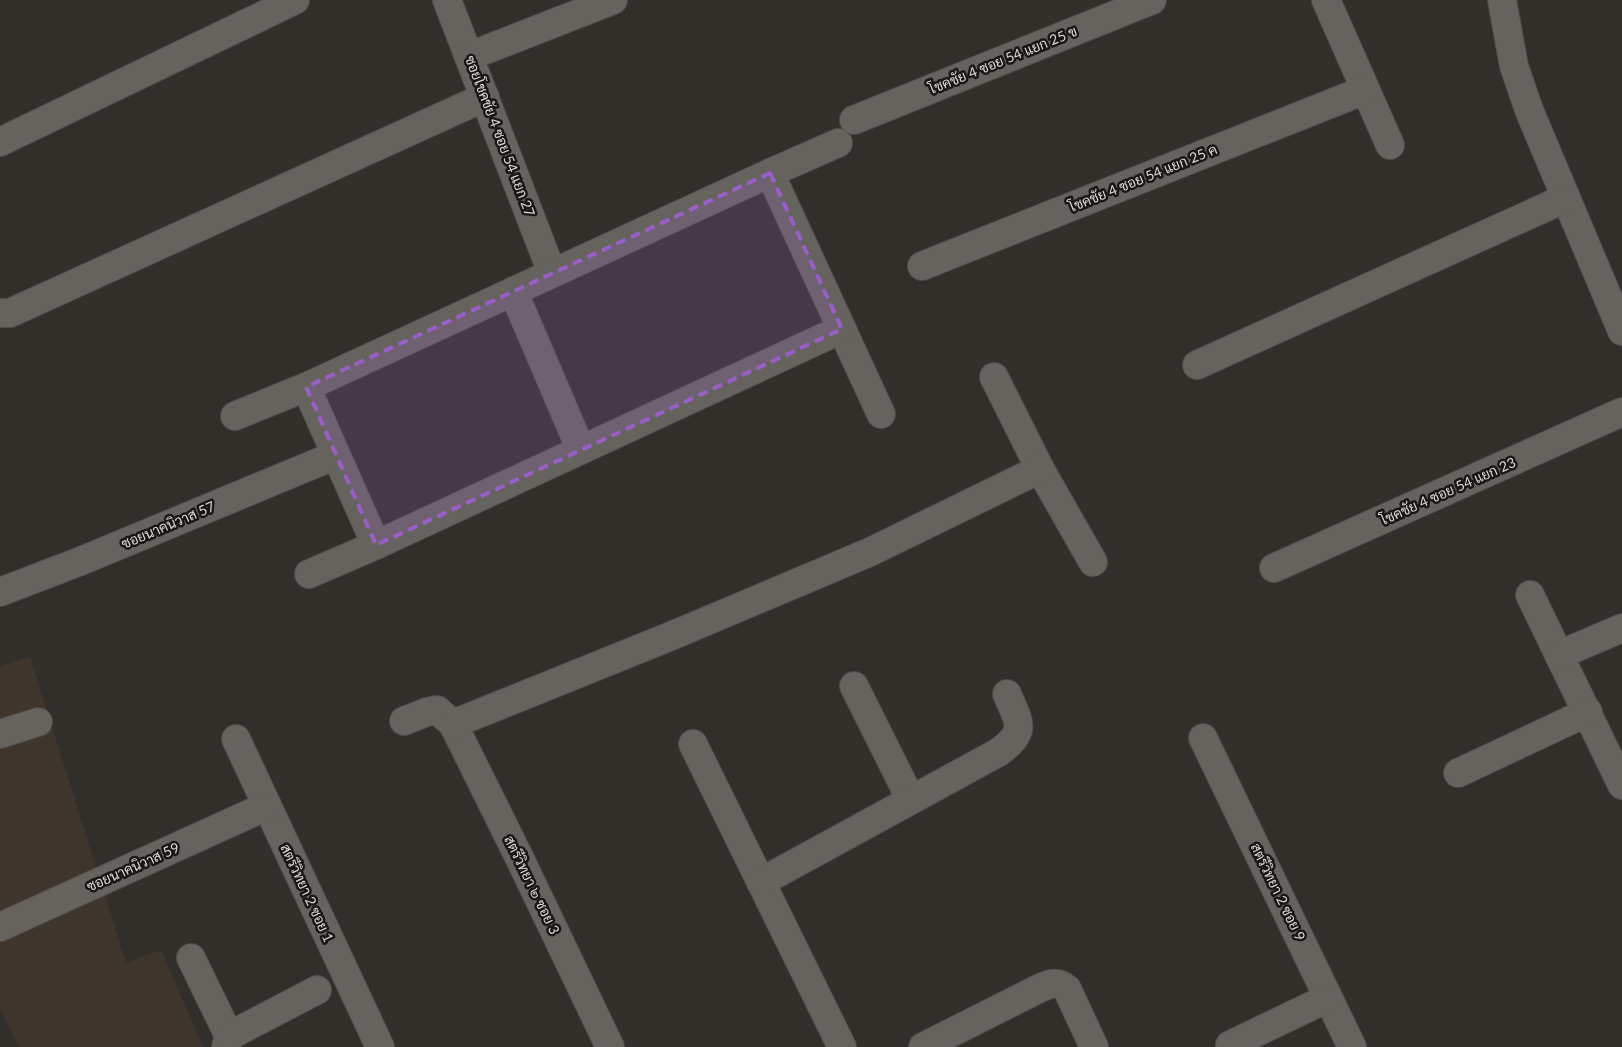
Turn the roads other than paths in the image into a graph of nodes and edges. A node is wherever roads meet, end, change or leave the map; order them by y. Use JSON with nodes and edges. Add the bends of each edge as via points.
{"nodes":[{"id":1,"x":295,"y":0,"type":"edge"},
{"id":2,"x":447,"y":0,"type":"edge"},
{"id":3,"x":613,"y":0,"type":"edge"},
{"id":4,"x":1152,"y":0,"type":"edge"},
{"id":5,"x":1326,"y":0,"type":"edge"},
{"id":6,"x":1502,"y":0,"type":"edge"},
{"id":7,"x":470,"y":56,"type":"junction"},
{"id":8,"x":1365,"y":90,"type":"junction"},
{"id":9,"x":485,"y":97,"type":"junction"},
{"id":10,"x":854,"y":120,"type":"dead end"},
{"id":11,"x":0,"y":142,"type":"edge"},
{"id":12,"x":838,"y":143,"type":"dead end"},
{"id":13,"x":1390,"y":145,"type":"dead end"},
{"id":14,"x":770,"y":173,"type":"junction"},
{"id":15,"x":1566,"y":198,"type":"junction"},
{"id":16,"x":922,"y":266,"type":"dead end"},
{"id":17,"x":552,"y":273,"type":"junction"},
{"id":18,"x":513,"y":291,"type":"junction"},
{"id":19,"x":0,"y":314,"type":"edge"},
{"id":20,"x":842,"y":329,"type":"junction"},
{"id":21,"x":1622,"y":331,"type":"edge"},
{"id":22,"x":1198,"y":365,"type":"dead end"},
{"id":23,"x":994,"y":377,"type":"dead end"},
{"id":24,"x":306,"y":387,"type":"junction"},
{"id":25,"x":1622,"y":412,"type":"edge"},
{"id":26,"x":882,"y":414,"type":"dead end"},
{"id":27,"x":235,"y":416,"type":"dead end"},
{"id":28,"x":581,"y":450,"type":"junction"},
{"id":29,"x":336,"y":455,"type":"junction"},
{"id":30,"x":1040,"y":469,"type":"junction"},
{"id":31,"x":376,"y":545,"type":"junction"},
{"id":32,"x":1093,"y":562,"type":"dead end"},
{"id":33,"x":1274,"y":568,"type":"dead end"},
{"id":34,"x":309,"y":574,"type":"dead end"},
{"id":35,"x":0,"y":592,"type":"edge"},
{"id":36,"x":1530,"y":595,"type":"dead end"},
{"id":37,"x":1622,"y":628,"type":"edge"},
{"id":38,"x":1559,"y":655,"type":"junction"},
{"id":39,"x":854,"y":686,"type":"dead end"},
{"id":40,"x":1007,"y":694,"type":"dead end"},
{"id":41,"x":1588,"y":712,"type":"junction"},
{"id":42,"x":404,"y":721,"type":"dead end"},
{"id":43,"x":38,"y":722,"type":"dead end"},
{"id":44,"x":453,"y":724,"type":"junction"},
{"id":45,"x":0,"y":734,"type":"edge"},
{"id":46,"x":1203,"y":738,"type":"dead end"},
{"id":47,"x":236,"y":739,"type":"dead end"},
{"id":48,"x":693,"y":744,"type":"dead end"},
{"id":49,"x":1458,"y":773,"type":"dead end"},
{"id":50,"x":1622,"y":785,"type":"edge"},
{"id":51,"x":911,"y":800,"type":"junction"},
{"id":52,"x":266,"y":806,"type":"junction"},
{"id":53,"x":761,"y":882,"type":"junction"},
{"id":54,"x":0,"y":927,"type":"edge"},
{"id":55,"x":191,"y":958,"type":"dead end"},
{"id":56,"x":318,"y":990,"type":"dead end"},
{"id":57,"x":1328,"y":998,"type":"junction"},
{"id":58,"x":227,"y":1042,"type":"edge"},
{"id":59,"x":1230,"y":1045,"type":"dead end"},
{"id":60,"x":380,"y":1047,"type":"edge"},
{"id":61,"x":610,"y":1047,"type":"edge"},
{"id":62,"x":842,"y":1047,"type":"edge"},
{"id":63,"x":923,"y":1047,"type":"edge"},
{"id":64,"x":1094,"y":1047,"type":"edge"},
{"id":65,"x":1352,"y":1047,"type":"edge"}],
"edges":[{"from":1,"to":11,"type":"street"},
{"from":2,"to":7,"type":"street","name":"ซอยโชคชัย 4 ซอย 54 แยก 27"},
{"from":3,"to":7,"type":"street"},
{"from":4,"to":10,"type":"street","name":"โชคชัย 4 ซอย 54 แยก 25 ข"},
{"from":5,"to":8,"type":"street"},
{"from":6,"to":15,"type":"street","via":[[1514,66]]},
{"from":7,"to":9,"type":"street","name":"ซอยโชคชัย 4 ซอย 54 แยก 27"},
{"from":8,"to":13,"type":"street"},
{"from":8,"to":16,"type":"street","name":"โชคชัย 4 ซอย 54 แยก 25 ค"},
{"from":9,"to":17,"type":"street","name":"ซอยโชคชัย 4 ซอย 54 แยก 27"},
{"from":9,"to":19,"type":"street","via":[[10,313]]},
{"from":12,"to":14,"type":"street"},
{"from":14,"to":17,"type":"street"},
{"from":14,"to":20,"type":"street"},
{"from":15,"to":21,"type":"street"},
{"from":15,"to":22,"type":"street"},
{"from":17,"to":18,"type":"street"},
{"from":18,"to":24,"type":"street"},
{"from":18,"to":28,"type":"street"},
{"from":20,"to":26,"type":"street"},
{"from":20,"to":28,"type":"street"},
{"from":23,"to":30,"type":"street"},
{"from":24,"to":27,"type":"street"},
{"from":24,"to":29,"type":"street"},
{"from":25,"to":33,"type":"street","name":"โชคชัย 4 ซอย 54 แยก 23"},
{"from":28,"to":31,"type":"street"},
{"from":29,"to":31,"type":"street"},
{"from":29,"to":35,"type":"street","name":"ซอยนาคนิวาส 57"},
{"from":30,"to":32,"type":"street"},
{"from":30,"to":44,"type":"street","via":[[870,552]]},
{"from":31,"to":34,"type":"street"},
{"from":36,"to":38,"type":"street"},
{"from":37,"to":38,"type":"street"},
{"from":38,"to":41,"type":"street"},
{"from":39,"to":51,"type":"street"},
{"from":40,"to":51,"type":"street","via":[[1018,720],[1018,732],[1012,743]]},
{"from":41,"to":49,"type":"street"},
{"from":41,"to":50,"type":"street"},
{"from":42,"to":44,"type":"street","via":[[437,710]]},
{"from":43,"to":45,"type":"street"},
{"from":44,"to":61,"type":"street","name":"สตรีวิทยา ๒ ซอย 3"},
{"from":46,"to":57,"type":"street","name":"สตรีวิทยา 2 ซอย 9"},
{"from":47,"to":52,"type":"street","name":"สตรีวิทยา 2 ซอย 1"},
{"from":48,"to":53,"type":"street"},
{"from":51,"to":53,"type":"street"},
{"from":52,"to":54,"type":"street","name":"ซอยนาคนิวาส 59"},
{"from":52,"to":60,"type":"street","name":"สตรีวิทยา 2 ซอย 1"},
{"from":53,"to":62,"type":"street"},
{"from":55,"to":58,"type":"street"},
{"from":56,"to":58,"type":"street"},
{"from":57,"to":59,"type":"street"},
{"from":57,"to":65,"type":"street","name":"สตรีวิทยา 2 ซอย 9"},
{"from":63,"to":64,"type":"street","via":[[1054,983],[1067,989]]}]}
